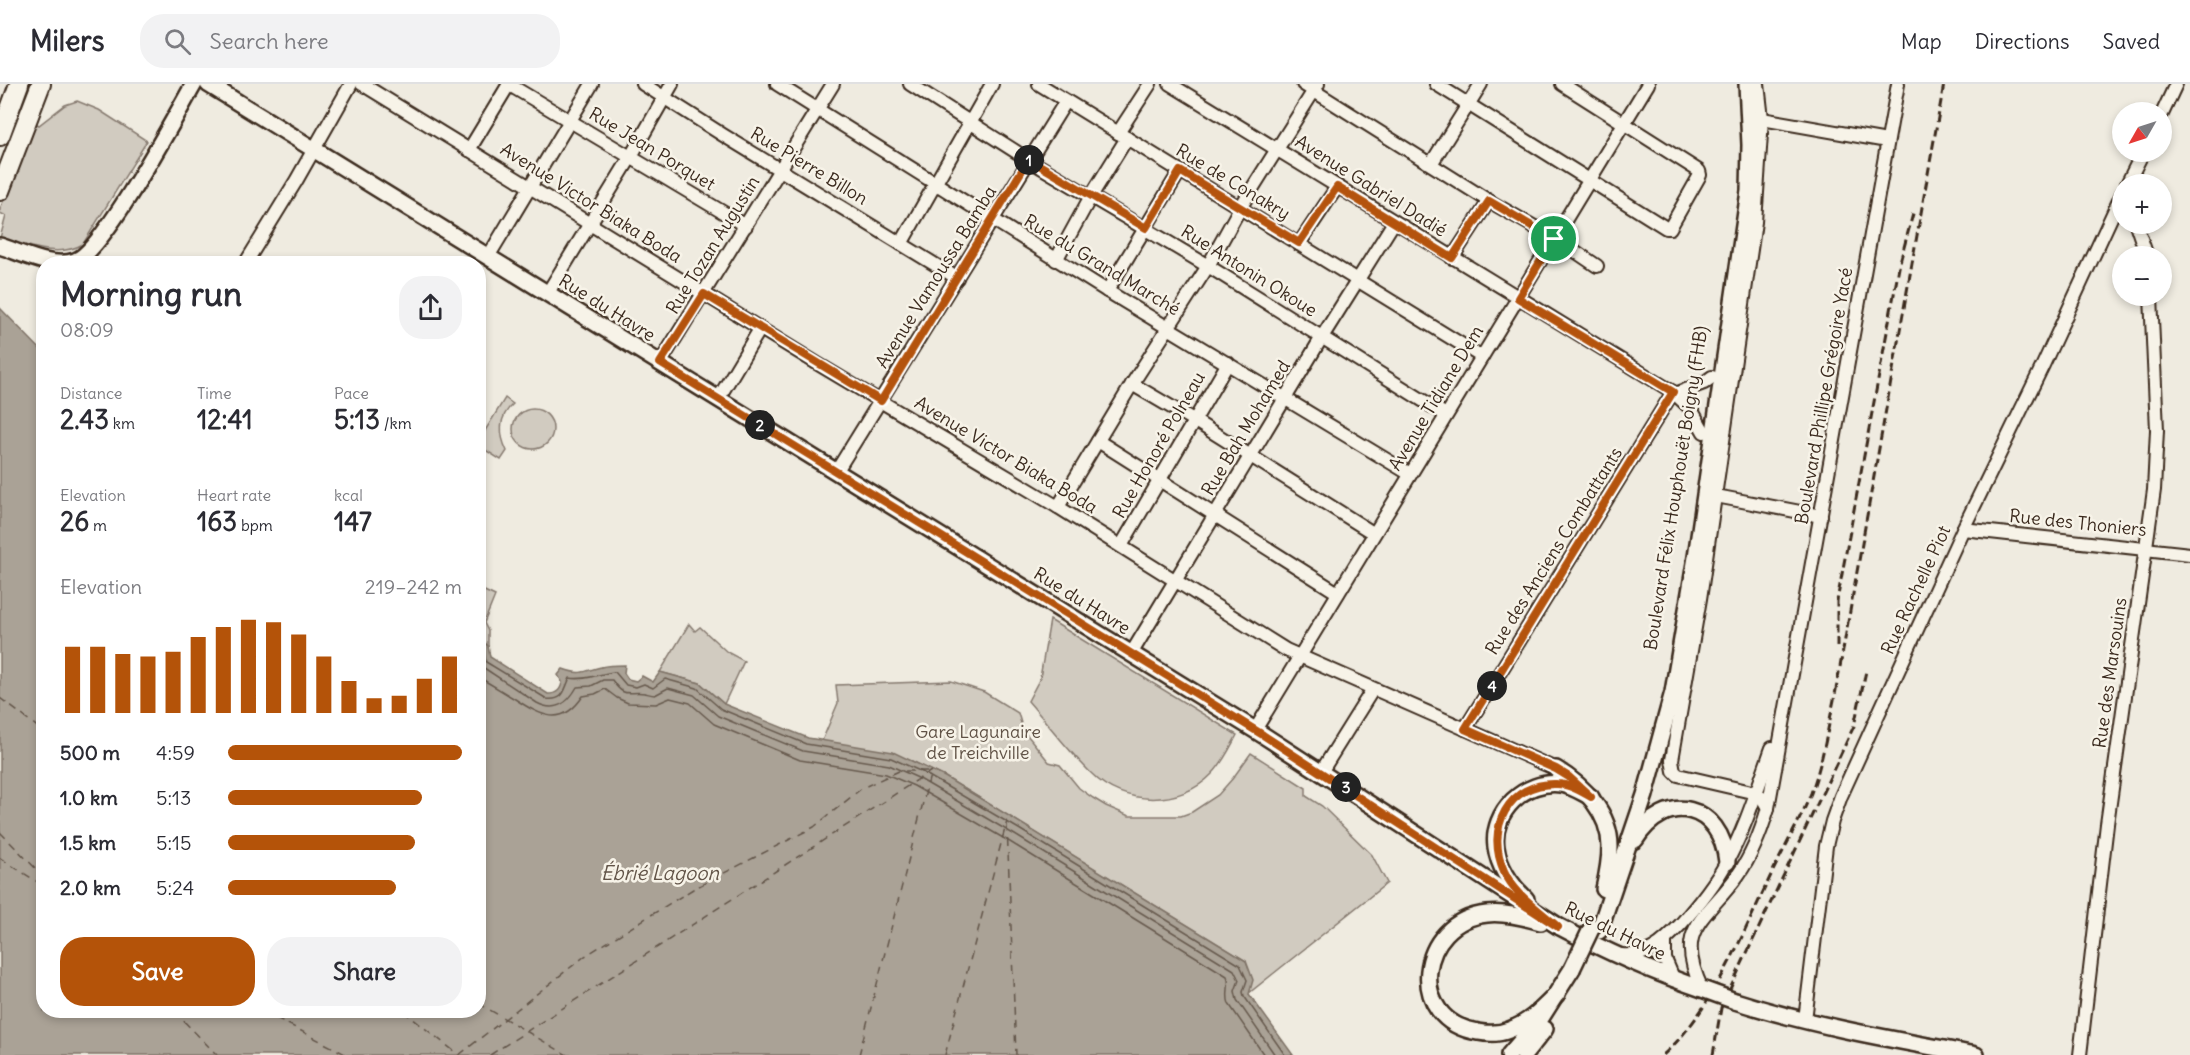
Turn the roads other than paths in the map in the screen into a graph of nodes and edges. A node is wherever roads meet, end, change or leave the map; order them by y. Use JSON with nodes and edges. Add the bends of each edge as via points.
{"nodes":[{"id":1,"x":18,"y":84,"type":"edge"},
{"id":2,"x":41,"y":84,"type":"edge"},
{"id":3,"x":194,"y":84,"type":"edge"},
{"id":4,"x":208,"y":84,"type":"edge"},
{"id":5,"x":351,"y":84,"type":"edge"},
{"id":6,"x":362,"y":84,"type":"edge"},
{"id":7,"x":509,"y":84,"type":"edge"},
{"id":8,"x":592,"y":84,"type":"edge"},
{"id":9,"x":643,"y":84,"type":"edge"},
{"id":10,"x":672,"y":84,"type":"edge"},
{"id":11,"x":777,"y":84,"type":"edge"},
{"id":12,"x":833,"y":84,"type":"edge"},
{"id":13,"x":910,"y":84,"type":"edge"},
{"id":14,"x":992,"y":84,"type":"edge"},
{"id":15,"x":1039,"y":84,"type":"edge"},
{"id":16,"x":1150,"y":84,"type":"edge"},
{"id":17,"x":1170,"y":84,"type":"edge"},
{"id":18,"x":1436,"y":84,"type":"edge"},
{"id":19,"x":1480,"y":84,"type":"edge"},
{"id":20,"x":1562,"y":84,"type":"edge"},
{"id":21,"x":1648,"y":84,"type":"edge"},
{"id":22,"x":1737,"y":84,"type":"edge"},
{"id":23,"x":1747,"y":84,"type":"edge"},
{"id":24,"x":1758,"y":84,"type":"edge"},
{"id":25,"x":1898,"y":84,"type":"edge"},
{"id":26,"x":2176,"y":84,"type":"edge"},
{"id":27,"x":1312,"y":86,"type":"edge"},
{"id":28,"x":664,"y":96,"type":"junction"},
{"id":29,"x":1066,"y":101,"type":"junction"},
{"id":30,"x":2168,"y":102,"type":"edge"},
{"id":31,"x":1469,"y":103,"type":"junction"},
{"id":32,"x":818,"y":109,"type":"junction"},
{"id":33,"x":1762,"y":119,"type":"junction"},
{"id":34,"x":971,"y":120,"type":"junction"},
{"id":35,"x":570,"y":122,"type":"junction"},
{"id":36,"x":1623,"y":125,"type":"junction"},
{"id":37,"x":0,"y":136,"type":"edge"},
{"id":38,"x":1123,"y":136,"type":"junction"},
{"id":39,"x":1887,"y":141,"type":"junction"},
{"id":40,"x":1761,"y":143,"type":"junction"},
{"id":41,"x":313,"y":149,"type":"junction"},
{"id":42,"x":469,"y":150,"type":"junction"},
{"id":43,"x":1278,"y":150,"type":"junction"},
{"id":44,"x":630,"y":158,"type":"junction"},
{"id":45,"x":1029,"y":159,"type":"junction"},
{"id":46,"x":1749,"y":160,"type":"junction"},
{"id":47,"x":1431,"y":164,"type":"junction"},
{"id":48,"x":781,"y":170,"type":"junction"},
{"id":49,"x":1180,"y":171,"type":"junction"},
{"id":50,"x":1589,"y":179,"type":"junction"},
{"id":51,"x":937,"y":184,"type":"junction"},
{"id":52,"x":530,"y":187,"type":"junction"},
{"id":53,"x":1337,"y":187,"type":"junction"},
{"id":54,"x":0,"y":191,"type":"edge"},
{"id":55,"x":1091,"y":196,"type":"junction"},
{"id":56,"x":1489,"y":201,"type":"junction"},
{"id":57,"x":1240,"y":208,"type":"junction"},
{"id":58,"x":2112,"y":218,"type":"edge"},
{"id":59,"x":992,"y":220,"type":"junction"},
{"id":60,"x":1394,"y":222,"type":"junction"},
{"id":61,"x":589,"y":224,"type":"junction"},
{"id":62,"x":746,"y":226,"type":"junction"},
{"id":63,"x":1146,"y":228,"type":"junction"},
{"id":64,"x":1554,"y":239,"type":"junction"},
{"id":65,"x":1299,"y":243,"type":"junction"},
{"id":66,"x":902,"y":244,"type":"junction"},
{"id":67,"x":0,"y":246,"type":"edge"},
{"id":68,"x":84,"y":256,"type":"edge"},
{"id":69,"x":250,"y":256,"type":"edge"},
{"id":70,"x":36,"y":257,"type":"edge"},
{"id":71,"x":488,"y":257,"type":"junction"},
{"id":72,"x":1452,"y":258,"type":"junction"},
{"id":73,"x":1056,"y":260,"type":"junction"},
{"id":74,"x":1208,"y":266,"type":"junction"},
{"id":75,"x":1597,"y":266,"type":"dead end"},
{"id":76,"x":957,"y":278,"type":"junction"},
{"id":77,"x":1358,"y":279,"type":"junction"},
{"id":78,"x":1107,"y":291,"type":"junction"},
{"id":79,"x":547,"y":294,"type":"junction"},
{"id":80,"x":704,"y":294,"type":"junction"},
{"id":81,"x":1518,"y":298,"type":"junction"},
{"id":82,"x":2151,"y":306,"type":"edge"},
{"id":83,"x":1168,"y":327,"type":"junction"},
{"id":84,"x":760,"y":328,"type":"junction"},
{"id":85,"x":1322,"y":338,"type":"junction"},
{"id":86,"x":1482,"y":357,"type":"junction"},
{"id":87,"x":660,"y":363,"type":"junction"},
{"id":88,"x":1228,"y":363,"type":"junction"},
{"id":89,"x":1712,"y":377,"type":"junction"},
{"id":90,"x":1132,"y":384,"type":"junction"},
{"id":91,"x":1674,"y":393,"type":"junction"},
{"id":92,"x":1285,"y":398,"type":"junction"},
{"id":93,"x":718,"y":399,"type":"junction"},
{"id":94,"x":881,"y":401,"type":"junction"},
{"id":95,"x":1446,"y":415,"type":"junction"},
{"id":96,"x":1195,"y":421,"type":"junction"},
{"id":97,"x":1704,"y":432,"type":"junction"},
{"id":98,"x":1098,"y":441,"type":"junction"},
{"id":99,"x":1251,"y":457,"type":"junction"},
{"id":100,"x":836,"y":472,"type":"junction"},
{"id":101,"x":1410,"y":474,"type":"junction"},
{"id":102,"x":1159,"y":479,"type":"junction"},
{"id":103,"x":1716,"y":496,"type":"junction"},
{"id":104,"x":1058,"y":507,"type":"junction"},
{"id":105,"x":1216,"y":514,"type":"junction"},
{"id":106,"x":1821,"y":516,"type":"junction"},
{"id":107,"x":1963,"y":529,"type":"junction"},
{"id":108,"x":1373,"y":533,"type":"junction"},
{"id":109,"x":1121,"y":546,"type":"junction"},
{"id":110,"x":2146,"y":549,"type":"junction"},
{"id":111,"x":2190,"y":554,"type":"edge"},
{"id":112,"x":1176,"y":580,"type":"junction"},
{"id":113,"x":1338,"y":593,"type":"junction"},
{"id":114,"x":1692,"y":645,"type":"junction"},
{"id":115,"x":1131,"y":654,"type":"junction"},
{"id":116,"x":1299,"y":657,"type":"junction"},
{"id":117,"x":1677,"y":668,"type":"junction"},
{"id":118,"x":1373,"y":689,"type":"junction"},
{"id":119,"x":1784,"y":713,"type":"junction"},
{"id":120,"x":1465,"y":729,"type":"junction"},
{"id":121,"x":1255,"y":730,"type":"junction"},
{"id":122,"x":1556,"y":769,"type":"joint"},
{"id":123,"x":1321,"y":772,"type":"junction"},
{"id":124,"x":1756,"y":793,"type":"junction"},
{"id":125,"x":1591,"y":797,"type":"junction"},
{"id":126,"x":1768,"y":808,"type":"junction"},
{"id":127,"x":1627,"y":853,"type":"junction"},
{"id":128,"x":1727,"y":862,"type":"junction"},
{"id":129,"x":1604,"y":890,"type":"junction"},
{"id":130,"x":1558,"y":927,"type":"junction"},
{"id":131,"x":1596,"y":929,"type":"junction"},
{"id":132,"x":1665,"y":940,"type":"junction"},
{"id":133,"x":1607,"y":953,"type":"junction"},
{"id":134,"x":1576,"y":970,"type":"junction"},
{"id":135,"x":1674,"y":980,"type":"junction"},
{"id":136,"x":1702,"y":989,"type":"junction"},
{"id":137,"x":1557,"y":994,"type":"junction"},
{"id":138,"x":1805,"y":1020,"type":"junction"},
{"id":139,"x":1916,"y":1050,"type":"edge"},
{"id":140,"x":1509,"y":1055,"type":"edge"},
{"id":141,"x":1524,"y":1055,"type":"edge"},
{"id":142,"x":1976,"y":1055,"type":"edge"},
{"id":143,"x":2080,"y":1055,"type":"edge"}],
"edges":[{"from":1,"to":37,"type":"highway"},
{"from":2,"to":54,"type":"highway"},
{"from":3,"to":68,"type":"main road","via":[[128,195]]},
{"from":4,"to":41,"type":"main road","name":"Rue du Havre"},
{"from":5,"to":41,"type":"street"},
{"from":6,"to":42,"type":"street","name":"Avenue Victor Biaka Boda"},
{"from":7,"to":35,"type":"street","name":"Rue Jean Porquet"},
{"from":7,"to":42,"type":"street"},
{"from":8,"to":35,"type":"street"},
{"from":9,"to":28,"type":"street","name":"Rue Pierre Billon"},
{"from":10,"to":28,"type":"street"},
{"from":11,"to":32,"type":"street","name":"Rue du Grand Marché"},
{"from":12,"to":32,"type":"street","name":"Rue Tozan Augustin"},
{"from":13,"to":34,"type":"street","name":"Rue Antonin Okoue"},
{"from":14,"to":34,"type":"street"},
{"from":15,"to":29,"type":"street","name":"Rue de Conakry"},
{"from":16,"to":38,"type":"street"},
{"from":17,"to":43,"type":"street","name":"Avenue Gabriel Dadié"},
{"from":18,"to":31,"type":"street"},
{"from":19,"to":31,"type":"street"},
{"from":20,"to":36,"type":"street"},
{"from":21,"to":36,"type":"street","name":"Avenue Tidiane Dem"},
{"from":22,"to":89,"type":"main road","name":"Boulevard Félix Houphouët Boigny (FHB)","via":[[1740,189]]},
{"from":23,"to":46,"type":"main road","name":"Boulevard Félix Houphouët Boigny (FHB)"},
{"from":24,"to":33,"type":"street"},
{"from":25,"to":39,"type":"street","name":"Boulevard Phillipe Grégoire Yacé"},
{"from":26,"to":30,"type":"street"},
{"from":27,"to":43,"type":"street"},
{"from":27,"to":47,"type":"street"},
{"from":28,"to":44,"type":"street"},
{"from":28,"to":48,"type":"street","name":"Rue Pierre Billon"},
{"from":29,"to":38,"type":"street","name":"Rue de Conakry"},
{"from":29,"to":45,"type":"street","name":"Avenue Vamoussa Bamba"},
{"from":31,"to":47,"type":"street"},
{"from":31,"to":50,"type":"street"},
{"from":32,"to":48,"type":"street","name":"Rue Tozan Augustin"},
{"from":32,"to":51,"type":"street","name":"Rue du Grand Marché"},
{"from":33,"to":39,"type":"street"},
{"from":33,"to":40,"type":"street"},
{"from":34,"to":45,"type":"street","name":"Rue Antonin Okoue"},
{"from":34,"to":51,"type":"street"},
{"from":35,"to":44,"type":"street","name":"Rue Jean Porquet"},
{"from":35,"to":52,"type":"street"},
{"from":36,"to":50,"type":"street","name":"Avenue Tidiane Dem"},
{"from":36,"to":50,"type":"street","via":[[1699,171],[1672,225],[1666,228]]},
{"from":38,"to":49,"type":"street","name":"Rue de Conakry"},
{"from":38,"to":55,"type":"street"},
{"from":39,"to":106,"type":"street","name":"Boulevard Phillipe Grégoire Yacé"},
{"from":40,"to":46,"type":"main road"},
{"from":40,"to":103,"type":"street","via":[[1755,222]]},
{"from":41,"to":69,"type":"street"},
{"from":41,"to":71,"type":"main road","name":"Rue du Havre"},
{"from":42,"to":52,"type":"street","name":"Avenue Victor Biaka Boda"},
{"from":43,"to":53,"type":"street","name":"Avenue Gabriel Dadié"},
{"from":43,"to":57,"type":"street"},
{"from":44,"to":61,"type":"street"},
{"from":44,"to":62,"type":"street","name":"Rue Jean Porquet"},
{"from":45,"to":55,"type":"street","name":"Rue Antonin Okoue"},
{"from":45,"to":59,"type":"street","name":"Avenue Vamoussa Bamba"},
{"from":46,"to":117,"type":"main road","name":"Boulevard Félix Houphouët Boigny (FHB)","via":[[1745,226]]},
{"from":47,"to":56,"type":"street"},
{"from":48,"to":62,"type":"street","name":"Rue Tozan Augustin"},
{"from":48,"to":66,"type":"street","name":"Rue Pierre Billon"},
{"from":49,"to":57,"type":"street","name":"Rue de Conakry"},
{"from":49,"to":63,"type":"street"},
{"from":50,"to":64,"type":"street","name":"Avenue Tidiane Dem"},
{"from":51,"to":59,"type":"street","name":"Rue du Grand Marché"},
{"from":51,"to":66,"type":"street"},
{"from":52,"to":61,"type":"street","name":"Avenue Victor Biaka Boda"},
{"from":52,"to":71,"type":"street"},
{"from":53,"to":60,"type":"street","name":"Avenue Gabriel Dadié"},
{"from":53,"to":65,"type":"street"},
{"from":55,"to":63,"type":"street","name":"Rue Antonin Okoue"},
{"from":55,"to":73,"type":"street"},
{"from":56,"to":64,"type":"street"},
{"from":56,"to":72,"type":"street"},
{"from":57,"to":65,"type":"street","name":"Rue de Conakry"},
{"from":57,"to":74,"type":"street"},
{"from":58,"to":107,"type":"street","name":"Rue Rachelle Piot"},
{"from":59,"to":73,"type":"street","name":"Rue du Grand Marché"},
{"from":59,"to":76,"type":"street","name":"Avenue Vamoussa Bamba"},
{"from":60,"to":72,"type":"street","name":"Avenue Gabriel Dadié"},
{"from":60,"to":77,"type":"street","name":"Rue Bah Mohamed"},
{"from":61,"to":79,"type":"street"},
{"from":61,"to":80,"type":"street","name":"Avenue Victor Biaka Boda"},
{"from":62,"to":80,"type":"street","name":"Rue Tozan Augustin"},
{"from":63,"to":74,"type":"street","name":"Rue Antonin Okoue"},
{"from":63,"to":78,"type":"street"},
{"from":64,"to":75,"type":"street"},
{"from":64,"to":81,"type":"street","name":"Avenue Tidiane Dem"},
{"from":65,"to":77,"type":"street","name":"Rue de Conakry"},
{"from":66,"to":76,"type":"street","name":"Rue Pierre Billon"},
{"from":67,"to":70,"type":"main road"},
{"from":71,"to":79,"type":"main road","name":"Rue du Havre"},
{"from":72,"to":81,"type":"street","name":"Avenue Gabriel Dadié"},
{"from":73,"to":78,"type":"street","name":"Rue du Grand Marché"},
{"from":74,"to":83,"type":"street"},
{"from":74,"to":85,"type":"street","name":"Rue Antonin Okoue"},
{"from":76,"to":94,"type":"street","name":"Avenue Vamoussa Bamba"},
{"from":77,"to":85,"type":"street","name":"Rue Bah Mohamed"},
{"from":77,"to":86,"type":"street","name":"Rue de Conakry"},
{"from":78,"to":83,"type":"street","name":"Rue du Grand Marché"},
{"from":79,"to":87,"type":"main road","name":"Rue du Havre"},
{"from":80,"to":84,"type":"street","name":"Avenue Victor Biaka Boda"},
{"from":80,"to":87,"type":"street","name":"Rue Tozan Augustin"},
{"from":81,"to":86,"type":"street","name":"Avenue Tidiane Dem"},
{"from":81,"to":91,"type":"street","name":"Avenue Gabriel Dadié"},
{"from":82,"to":110,"type":"street","name":"Rue des Marsouins","via":[[2157,430]]},
{"from":83,"to":88,"type":"street","name":"Rue du Grand Marché"},
{"from":83,"to":90,"type":"street"},
{"from":84,"to":93,"type":"street"},
{"from":84,"to":94,"type":"street","name":"Avenue Victor Biaka Boda"},
{"from":85,"to":92,"type":"street","name":"Rue Bah Mohamed"},
{"from":85,"to":95,"type":"street","name":"Rue Antonin Okoue"},
{"from":86,"to":95,"type":"street","name":"Avenue Tidiane Dem"},
{"from":87,"to":93,"type":"main road","name":"Rue du Havre"},
{"from":88,"to":92,"type":"street","name":"Rue du Grand Marché"},
{"from":88,"to":96,"type":"street","name":"Rue Honoré Polneau"},
{"from":89,"to":91,"type":"street"},
{"from":89,"to":97,"type":"main road","name":"Boulevard Félix Houphouët Boigny (FHB)"},
{"from":90,"to":96,"type":"street"},
{"from":90,"to":98,"type":"street"},
{"from":91,"to":97,"type":"street","name":"Avenue Gabriel Dadié","via":[[1691,409]]},
{"from":91,"to":120,"type":"street","name":"Rue des Anciens Combattants"},
{"from":92,"to":99,"type":"street","name":"Rue Bah Mohamed"},
{"from":92,"to":101,"type":"street","name":"Rue du Grand Marché"},
{"from":93,"to":100,"type":"main road","name":"Rue du Havre"},
{"from":94,"to":100,"type":"street","name":"Avenue Vamoussa Bamba"},
{"from":94,"to":104,"type":"street","name":"Avenue Victor Biaka Boda"},
{"from":95,"to":101,"type":"street","name":"Avenue Tidiane Dem"},
{"from":96,"to":99,"type":"street"},
{"from":96,"to":102,"type":"street","name":"Rue Honoré Polneau"},
{"from":97,"to":129,"type":"main road","name":"Boulevard Félix Houphouët Boigny (FHB)","via":[[1681,597],[1658,714]]},
{"from":98,"to":102,"type":"street"},
{"from":98,"to":104,"type":"street"},
{"from":99,"to":105,"type":"street","name":"Rue Bah Mohamed"},
{"from":99,"to":108,"type":"street"},
{"from":100,"to":115,"type":"main road","name":"Rue du Havre"},
{"from":101,"to":108,"type":"street","name":"Avenue Tidiane Dem"},
{"from":102,"to":105,"type":"street"},
{"from":102,"to":109,"type":"street","name":"Rue Honoré Polneau"},
{"from":103,"to":106,"type":"street"},
{"from":103,"to":114,"type":"street"},
{"from":104,"to":109,"type":"street","name":"Avenue Victor Biaka Boda"},
{"from":105,"to":112,"type":"street","name":"Rue Bah Mohamed"},
{"from":105,"to":113,"type":"street"},
{"from":106,"to":119,"type":"street","name":"Boulevard Phillipe Grégoire Yacé"},
{"from":107,"to":110,"type":"street","name":"Rue des Thoniers"},
{"from":107,"to":138,"type":"street","name":"Rue Rachelle Piot","via":[[1832,821],[1821,878]]},
{"from":108,"to":113,"type":"street","name":"Avenue Tidiane Dem"},
{"from":109,"to":112,"type":"street","name":"Avenue Victor Biaka Boda"},
{"from":110,"to":111,"type":"street","name":"Rue des Thoniers"},
{"from":110,"to":143,"type":"street","name":"Rue des Marsouins","via":[[2107,824]]},
{"from":112,"to":115,"type":"street","name":"Rue Bah Mohamed"},
{"from":112,"to":116,"type":"street","name":"Avenue Victor Biaka Boda"},
{"from":113,"to":116,"type":"street","name":"Avenue Tidiane Dem"},
{"from":114,"to":117,"type":"main road"},
{"from":114,"to":124,"type":"street","via":[[1672,760],[1674,771],[1682,777]]},
{"from":115,"to":121,"type":"main road","name":"Rue du Havre"},
{"from":116,"to":118,"type":"street","name":"Avenue Victor Biaka Boda"},
{"from":116,"to":121,"type":"street","name":"Avenue Tidiane Dem"},
{"from":117,"to":127,"type":"main road","name":"Boulevard Félix Houphouët Boigny (FHB)","via":[[1668,715]]},
{"from":118,"to":120,"type":"street","name":"Avenue Victor Biaka Boda"},
{"from":118,"to":123,"type":"street"},
{"from":119,"to":124,"type":"street","name":"Boulevard Phillipe Grégoire Yacé"},
{"from":119,"to":126,"type":"street","name":"Boulevard Phillipe Grégoire Yacé"},
{"from":120,"to":122,"type":"street","name":"Avenue Victor Biaka Boda"},
{"from":121,"to":123,"type":"main road","name":"Rue du Havre"},
{"from":122,"to":125,"type":"main road"},
{"from":123,"to":130,"type":"main road","name":"Rue du Havre"},
{"from":124,"to":126,"type":"street"},
{"from":124,"to":128,"type":"street","name":"Boulevard Phillipe Grégoire Yacé"},
{"from":125,"to":129,"type":"main road","via":[[1610,845]]},
{"from":125,"to":130,"type":"main road","via":[[1563,785],[1532,787],[1512,801],[1498,828],[1496,846],[1504,873]]},
{"from":126,"to":136,"type":"street","name":"Boulevard Phillipe Grégoire Yacé","via":[[1750,856],[1692,933],[1690,957]]},
{"from":127,"to":128,"type":"main road","via":[[1651,820],[1675,809],[1689,810],[1716,827]]},
{"from":127,"to":131,"type":"main road"},
{"from":128,"to":132,"type":"street","name":"Boulevard Phillipe Grégoire Yacé","via":[[1706,896]]},
{"from":129,"to":131,"type":"main road"},
{"from":130,"to":133,"type":"main road","name":"Rue du Havre"},
{"from":130,"to":137,"type":"main road","via":[[1504,914],[1472,918],[1442,937],[1428,964],[1427,979],[1438,1008],[1448,1018],[1458,1026],[1482,1033],[1511,1030],[1535,1016]]},
{"from":131,"to":134,"type":"main road","bridge":true},
{"from":132,"to":133,"type":"street","name":"Boulevard Phillipe Grégoire Yacé","via":[[1640,955]]},
{"from":132,"to":135,"type":"street","via":[[1665,959]]},
{"from":133,"to":135,"type":"main road","name":"Rue du Havre"},
{"from":134,"to":137,"type":"main road"},
{"from":134,"to":141,"type":"main road","via":[[1558,1011]]},
{"from":135,"to":136,"type":"main road","name":"Rue du Havre"},
{"from":136,"to":138,"type":"main road","name":"Rue du Havre","bridge":true},
{"from":137,"to":140,"type":"main road"},
{"from":138,"to":139,"type":"main road","name":"Rue du Havre"},
{"from":139,"to":142,"type":"main road","name":"Rue du Havre"}]}
